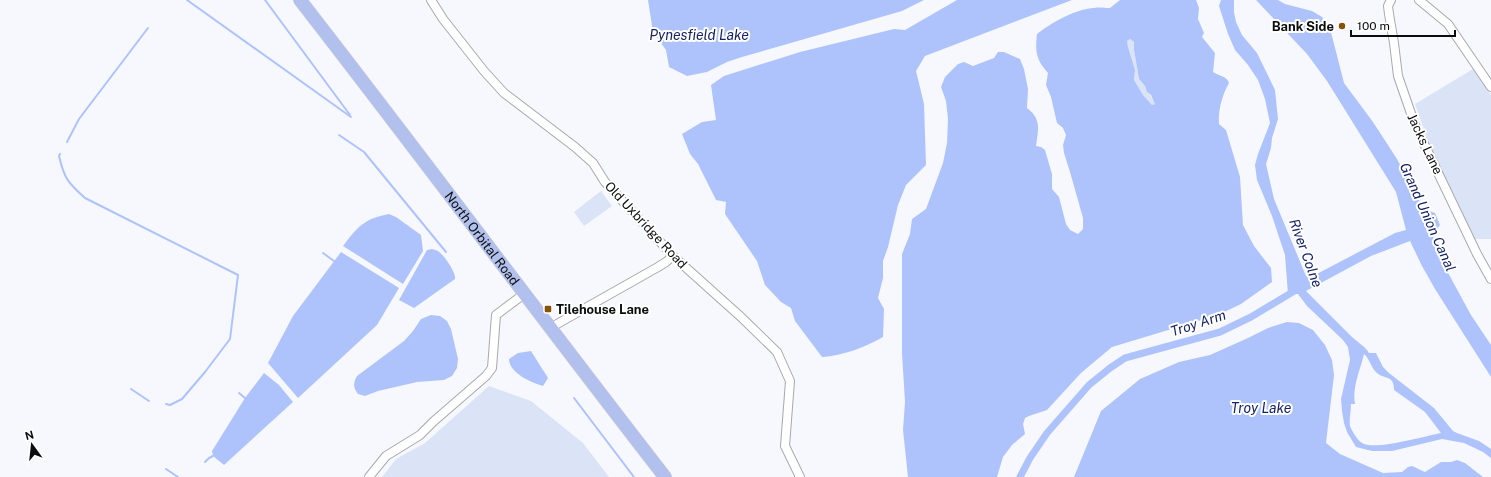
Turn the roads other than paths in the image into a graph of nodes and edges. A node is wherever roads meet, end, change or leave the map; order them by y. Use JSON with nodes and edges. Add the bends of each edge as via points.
{"nodes":[{"id":1,"x":300,"y":0,"type":"edge"},
{"id":2,"x":431,"y":0,"type":"edge"},
{"id":3,"x":1391,"y":0,"type":"edge"},
{"id":4,"x":1422,"y":1,"type":"edge"},
{"id":5,"x":1491,"y":86,"type":"edge"},
{"id":6,"x":673,"y":256,"type":"junction"},
{"id":7,"x":1491,"y":279,"type":"edge"},
{"id":8,"x":524,"y":294,"type":"junction"},
{"id":9,"x":550,"y":328,"type":"junction"},
{"id":10,"x":369,"y":477,"type":"edge"},
{"id":11,"x":665,"y":477,"type":"edge"},
{"id":12,"x":800,"y":477,"type":"edge"}],
"edges":[{"from":1,"to":8,"type":"main road","name":"North Orbital Road"},
{"from":2,"to":6,"type":"street","name":"Old Uxbridge Road","via":[[492,81],[593,163],[605,182]]},
{"from":3,"to":7,"type":"street","name":"Jacks Lane","via":[[1388,6],[1398,76],[1415,125]]},
{"from":4,"to":5,"type":"street","via":[[1448,24]]},
{"from":6,"to":9,"type":"street"},
{"from":6,"to":12,"type":"street","name":"Old Uxbridge Road","via":[[777,352],[790,381],[785,446]]},
{"from":8,"to":9,"type":"main road","name":"North Orbital Road"},
{"from":8,"to":10,"type":"street","via":[[496,315],[492,368],[486,376],[420,435],[386,456]]},
{"from":9,"to":11,"type":"main road","name":"North Orbital Road"}]}
